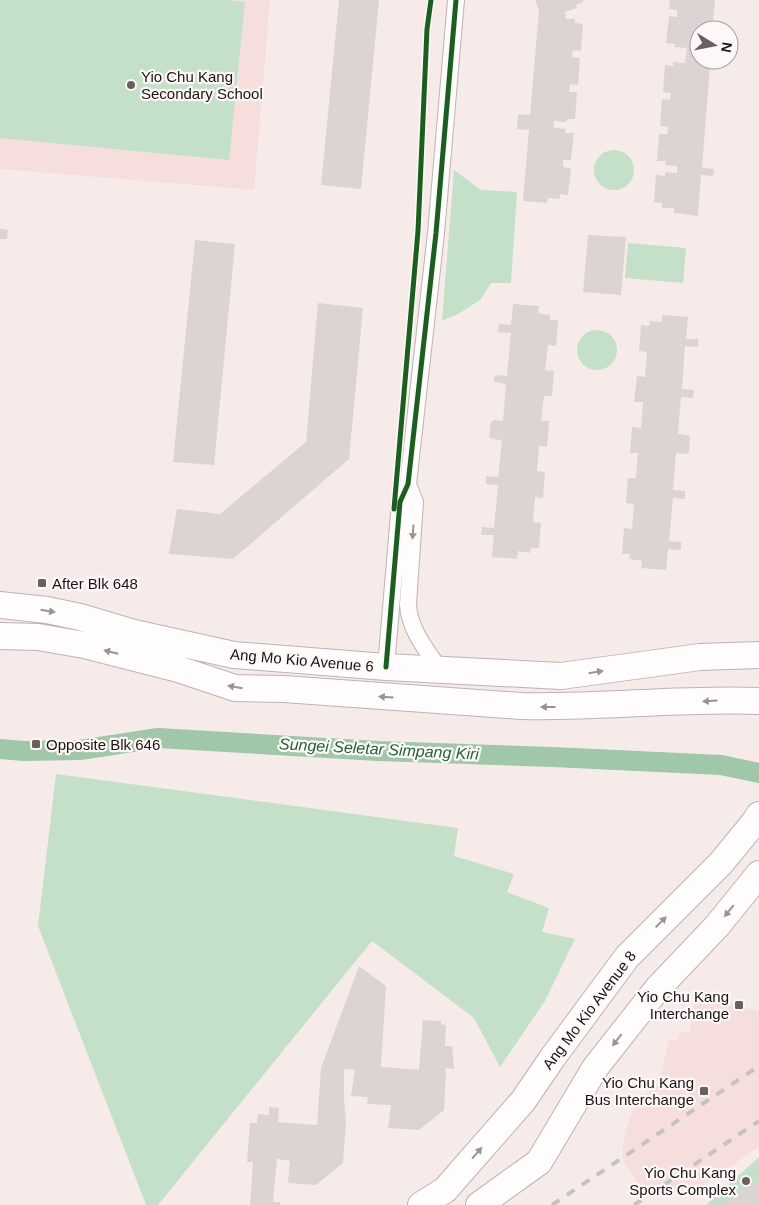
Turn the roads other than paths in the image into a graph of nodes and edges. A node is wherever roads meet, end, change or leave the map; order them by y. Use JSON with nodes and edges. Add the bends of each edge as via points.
{"nodes":[{"id":1,"x":456,"y":0,"type":"edge"},
{"id":2,"x":408,"y":484,"type":"junction"},
{"id":3,"x":0,"y":605,"type":"edge"},
{"id":4,"x":0,"y":636,"type":"edge"},
{"id":5,"x":759,"y":655,"type":"edge"},
{"id":6,"x":386,"y":667,"type":"junction"},
{"id":7,"x":440,"y":670,"type":"junction"},
{"id":8,"x":759,"y":702,"type":"edge"},
{"id":9,"x":756,"y":820,"type":"edge"},
{"id":10,"x":759,"y":874,"type":"edge"},
{"id":11,"x":421,"y":1205,"type":"edge"},
{"id":12,"x":479,"y":1205,"type":"edge"}],
"edges":[{"from":1,"to":2,"type":"street","via":[[439,209]]},
{"from":2,"to":6,"type":"street","via":[[400,502]]},
{"from":2,"to":7,"type":"street","one_way":true,"via":[[415,502],[408,616]]},
{"from":3,"to":6,"type":"main road","name":"Ang Mo Kio Avenue 6","one_way":true,"via":[[80,617],[134,633],[234,655]]},
{"from":8,"to":4,"type":"main road","name":"Ang Mo Kio Avenue 6","one_way":true,"via":[[727,700],[553,707],[235,688],[178,669],[84,645],[38,637]]},
{"from":7,"to":5,"type":"main road","name":"Ang Mo Kio Avenue 6","one_way":true,"via":[[561,676],[700,657]]},
{"from":6,"to":7,"type":"main road","name":"Ang Mo Kio Avenue 6"},
{"from":11,"to":9,"type":"main road","name":"Ang Mo Kio Avenue 8","one_way":true,"via":[[445,1190],[523,1101],[627,956],[720,862]]},
{"from":10,"to":12,"type":"main road","one_way":true,"via":[[717,926],[658,988],[596,1068],[539,1162]]}]}
